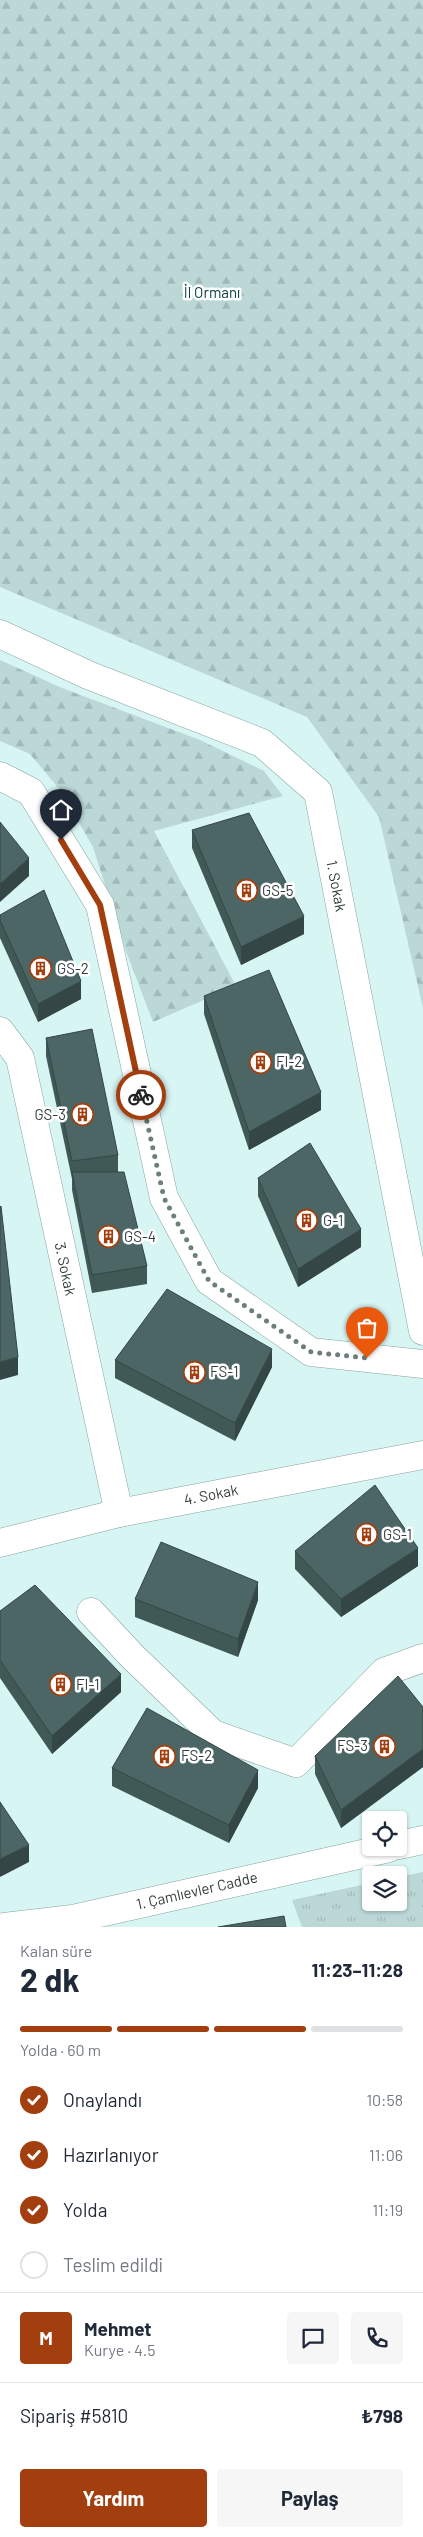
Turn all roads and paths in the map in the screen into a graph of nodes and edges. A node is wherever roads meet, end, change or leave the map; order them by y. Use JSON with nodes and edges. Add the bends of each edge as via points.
{"nodes":[{"id":1,"x":0,"y":634,"type":"edge"},
{"id":2,"x":0,"y":776,"type":"edge"},
{"id":3,"x":0,"y":1030,"type":"edge"},
{"id":4,"x":423,"y":1331,"type":"edge"},
{"id":5,"x":423,"y":1364,"type":"edge"},
{"id":6,"x":423,"y":1455,"type":"edge"},
{"id":7,"x":119,"y":1513,"type":"junction"},
{"id":8,"x":0,"y":1543,"type":"edge"},
{"id":9,"x":91,"y":1612,"type":"dead end"},
{"id":10,"x":423,"y":1658,"type":"edge"},
{"id":11,"x":423,"y":1840,"type":"edge"},
{"id":12,"x":407,"y":1843,"type":"edge"},
{"id":13,"x":362,"y":1854,"type":"edge"},
{"id":14,"x":4,"y":1927,"type":"edge"}],
"edges":[{"from":1,"to":4,"type":"street","name":"1. Sokak","via":[[88,675],[262,742],[318,792]]},
{"from":2,"to":5,"type":"street","via":[[31,792],[100,905],[164,1198],[209,1281],[311,1352]]},
{"from":3,"to":7,"type":"street","name":"3. Sokak","via":[[20,1058]]},
{"from":6,"to":7,"type":"street","name":"4. Sokak"},
{"from":7,"to":8,"type":"street","name":"4. Sokak"},
{"from":9,"to":10,"type":"street","via":[[213,1734],[296,1763],[384,1672]]},
{"from":11,"to":12,"type":"street"},
{"from":13,"to":14,"type":"street","name":"1. Çamlıevler Cadde","via":[[73,1919]]}]}
